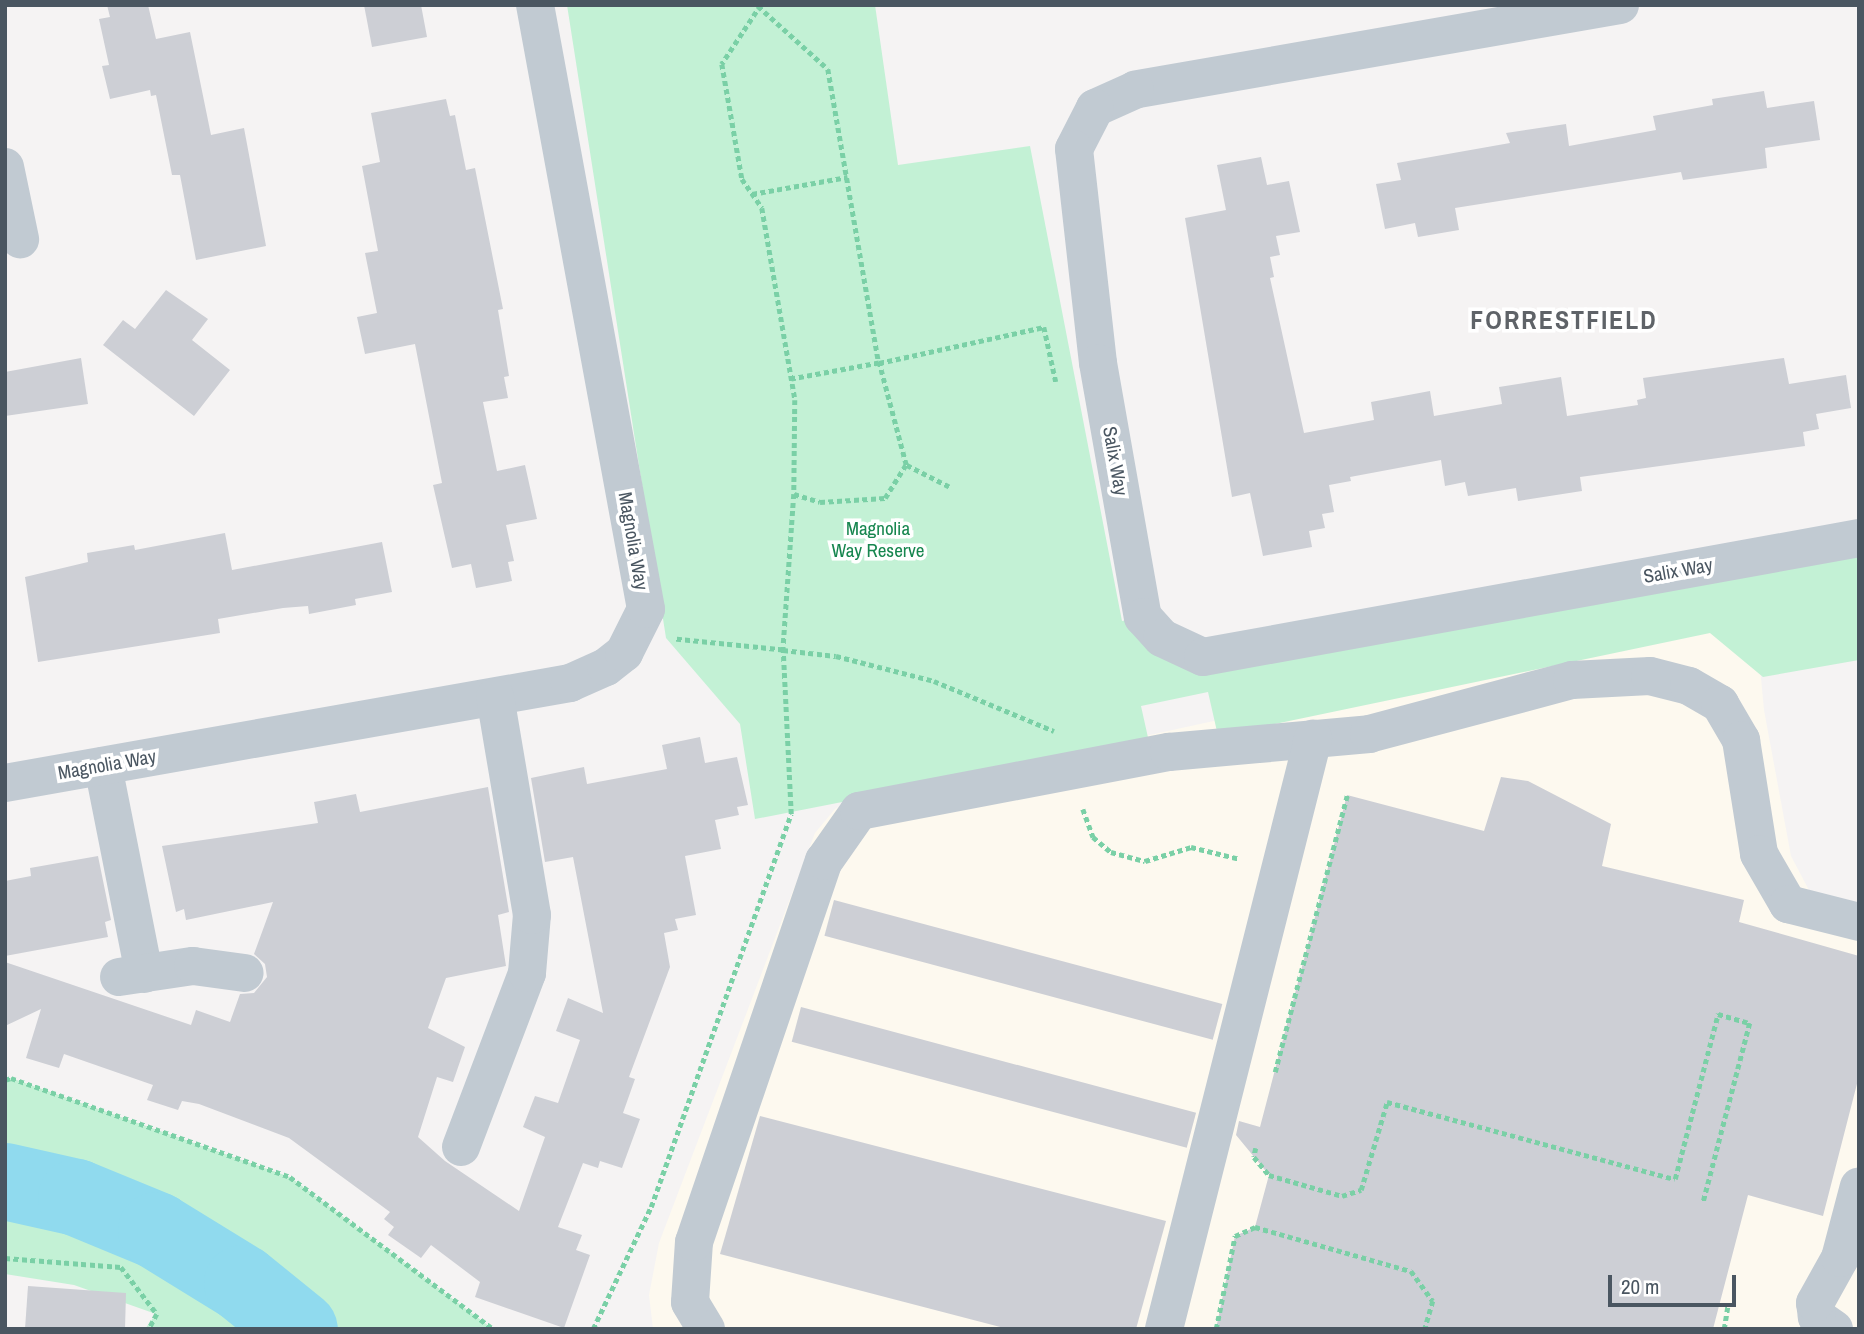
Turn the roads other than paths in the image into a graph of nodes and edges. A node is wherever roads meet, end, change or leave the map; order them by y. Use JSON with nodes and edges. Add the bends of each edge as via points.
{"nodes":[{"id":1,"x":535,"y":5,"type":"edge"},
{"id":2,"x":1620,"y":5,"type":"edge"},
{"id":3,"x":5,"y":167,"type":"edge"},
{"id":4,"x":20,"y":239,"type":"dead end"},
{"id":5,"x":1859,"y":538,"type":"edge"},
{"id":6,"x":495,"y":697,"type":"junction"},
{"id":7,"x":1313,"y":739,"type":"junction"},
{"id":8,"x":103,"y":766,"type":"junction"},
{"id":9,"x":5,"y":783,"type":"edge"},
{"id":10,"x":1859,"y":922,"type":"edge"},
{"id":11,"x":246,"y":973,"type":"dead end"},
{"id":12,"x":461,"y":1147,"type":"dead end"},
{"id":13,"x":1859,"y":1186,"type":"edge"},
{"id":14,"x":706,"y":1329,"type":"edge"},
{"id":15,"x":1164,"y":1329,"type":"edge"},
{"id":16,"x":1834,"y":1329,"type":"edge"}],
"edges":[{"from":1,"to":6,"type":"street","name":"Magnolia Way","via":[[646,609],[624,653],[587,677]]},
{"from":2,"to":5,"type":"street","name":"Salix Way","via":[[1135,90],[1095,108],[1073,149],[1098,363],[1143,617],[1163,638],[1203,657]]},
{"from":3,"to":4,"type":"street"},
{"from":6,"to":8,"type":"street","name":"Magnolia Way"},
{"from":6,"to":12,"type":"street","via":[[532,915],[527,972]]},
{"from":7,"to":10,"type":"street","via":[[1368,734],[1572,680],[1614,674],[1689,686],[1720,704],[1741,740],[1759,854],[1788,904]]},
{"from":7,"to":14,"type":"street","via":[[1169,752],[859,811],[824,861],[694,1242],[690,1303]]},
{"from":7,"to":15,"type":"street"},
{"from":8,"to":9,"type":"street","name":"Magnolia Way"},
{"from":8,"to":11,"type":"street","via":[[131,975],[193,966]]},
{"from":13,"to":16,"type":"street","via":[[1840,1258],[1815,1303],[1817,1317]]}]}
